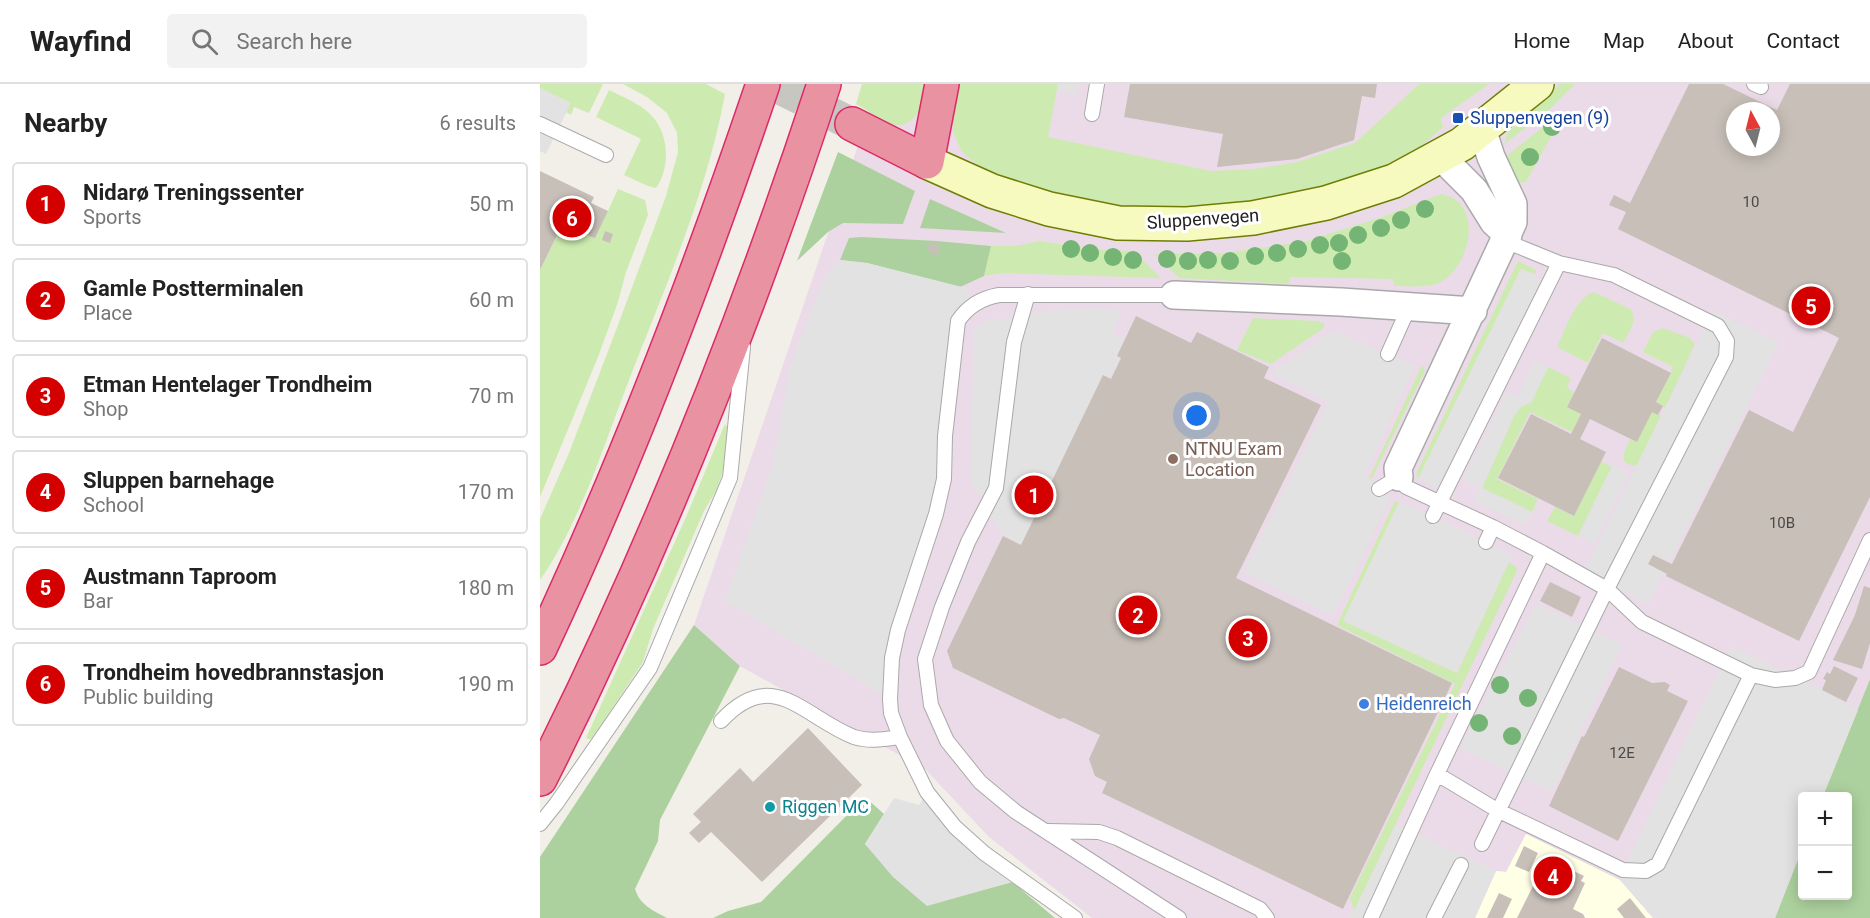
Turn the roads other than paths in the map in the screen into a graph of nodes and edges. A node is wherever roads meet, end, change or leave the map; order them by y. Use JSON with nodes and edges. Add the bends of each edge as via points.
{"nodes":[{"id":1,"x":763,"y":84,"type":"edge"},
{"id":2,"x":824,"y":84,"type":"edge"},
{"id":3,"x":942,"y":84,"type":"edge"},
{"id":4,"x":1097,"y":84,"type":"edge"},
{"id":5,"x":1537,"y":84,"type":"edge"},
{"id":6,"x":1092,"y":114,"type":"dead end"},
{"id":7,"x":540,"y":124,"type":"edge"},
{"id":8,"x":852,"y":124,"type":"tunnel mouth"},
{"id":9,"x":1482,"y":129,"type":"junction"},
{"id":10,"x":606,"y":155,"type":"dead end"},
{"id":11,"x":1440,"y":156,"type":"junction"},
{"id":12,"x":927,"y":162,"type":"junction"},
{"id":13,"x":1507,"y":238,"type":"junction"},
{"id":14,"x":1559,"y":263,"type":"junction"},
{"id":15,"x":1028,"y":294,"type":"junction"},
{"id":16,"x":1174,"y":295,"type":"joint"},
{"id":17,"x":748,"y":303,"type":"junction"},
{"id":18,"x":1409,"y":307,"type":"junction"},
{"id":19,"x":1473,"y":311,"type":"junction"},
{"id":20,"x":1389,"y":354,"type":"dead end"},
{"id":21,"x":1389,"y":483,"type":"joint"},
{"id":22,"x":1440,"y":503,"type":"junction"},
{"id":23,"x":1434,"y":516,"type":"dead end"},
{"id":24,"x":1493,"y":527,"type":"junction"},
{"id":25,"x":1870,"y":540,"type":"edge"},
{"id":26,"x":1486,"y":542,"type":"dead end"},
{"id":27,"x":1543,"y":553,"type":"junction"},
{"id":28,"x":574,"y":574,"type":"junction"},
{"id":29,"x":1607,"y":589,"type":"junction"},
{"id":30,"x":547,"y":602,"type":"dead end"},
{"id":31,"x":540,"y":648,"type":"edge"},
{"id":32,"x":1751,"y":675,"type":"junction"},
{"id":33,"x":721,"y":721,"type":"dead end"},
{"id":34,"x":900,"y":737,"type":"junction"},
{"id":35,"x":1437,"y":774,"type":"junction"},
{"id":36,"x":540,"y":779,"type":"edge"},
{"id":37,"x":1497,"y":810,"type":"junction"},
{"id":38,"x":540,"y":824,"type":"edge"},
{"id":39,"x":1048,"y":831,"type":"junction"},
{"id":40,"x":1482,"y":844,"type":"dead end"},
{"id":41,"x":1461,"y":865,"type":"dead end"},
{"id":42,"x":1075,"y":918,"type":"edge"},
{"id":43,"x":1179,"y":918,"type":"edge"},
{"id":44,"x":1267,"y":918,"type":"edge"},
{"id":45,"x":1371,"y":918,"type":"edge"},
{"id":46,"x":1434,"y":918,"type":"edge"}],
"edges":[{"from":1,"to":28,"type":"highway","via":[[666,353]]},
{"from":2,"to":17,"type":"highway"},
{"from":3,"to":12,"type":"highway"},
{"from":4,"to":6,"type":"lane"},
{"from":5,"to":9,"type":"street","name":"Sluppenvegen"},
{"from":7,"to":10,"type":"lane"},
{"from":8,"to":12,"type":"highway","name":"Sluppenvegen"},
{"from":9,"to":11,"type":"street","name":"Sluppenvegen"},
{"from":9,"to":13,"type":"street","via":[[1513,204],[1514,222]]},
{"from":11,"to":12,"type":"street","name":"Sluppenvegen","via":[[1394,181],[1326,203],[1253,218],[1187,224],[1118,223],[1049,209],[992,191]]},
{"from":11,"to":13,"type":"street","via":[[1467,183]]},
{"from":13,"to":14,"type":"lane"},
{"from":13,"to":19,"type":"street"},
{"from":14,"to":22,"type":"lane"},
{"from":14,"to":29,"type":"lane","via":[[1614,275],[1718,326],[1727,340],[1726,357]]},
{"from":15,"to":16,"type":"lane"},
{"from":15,"to":34,"type":"lane","via":[[985,298],[965,311],[958,321],[944,479],[892,658],[891,713]]},
{"from":15,"to":39,"type":"lane","via":[[1014,342],[996,488],[964,553],[925,659],[931,705],[947,741],[980,782],[1016,812]]},
{"from":16,"to":18,"type":"street"},
{"from":17,"to":36,"type":"highway","via":[[632,585]]},
{"from":17,"to":38,"type":"lane","via":[[730,478],[650,668]]},
{"from":18,"to":19,"type":"street"},
{"from":18,"to":20,"type":"lane"},
{"from":19,"to":21,"type":"street"},
{"from":21,"to":22,"type":"lane"},
{"from":22,"to":23,"type":"lane"},
{"from":22,"to":24,"type":"lane"},
{"from":24,"to":26,"type":"lane"},
{"from":24,"to":27,"type":"lane"},
{"from":25,"to":32,"type":"lane","via":[[1809,672],[1775,680]]},
{"from":27,"to":29,"type":"lane"},
{"from":27,"to":35,"type":"lane"},
{"from":28,"to":30,"type":"lane"},
{"from":28,"to":31,"type":"highway"},
{"from":29,"to":32,"type":"lane","via":[[1642,622]]},
{"from":29,"to":37,"type":"lane"},
{"from":32,"to":37,"type":"lane","via":[[1658,864],[1646,871],[1623,870]]},
{"from":33,"to":34,"type":"lane","via":[[736,705],[758,695],[781,697],[854,737]]},
{"from":34,"to":42,"type":"lane","via":[[927,792],[955,827],[984,853]]},
{"from":35,"to":37,"type":"lane"},
{"from":35,"to":45,"type":"lane"},
{"from":37,"to":40,"type":"lane"},
{"from":39,"to":43,"type":"lane"},
{"from":39,"to":44,"type":"lane","via":[[1099,832],[1117,838],[1260,909]]},
{"from":41,"to":46,"type":"lane"}]}
